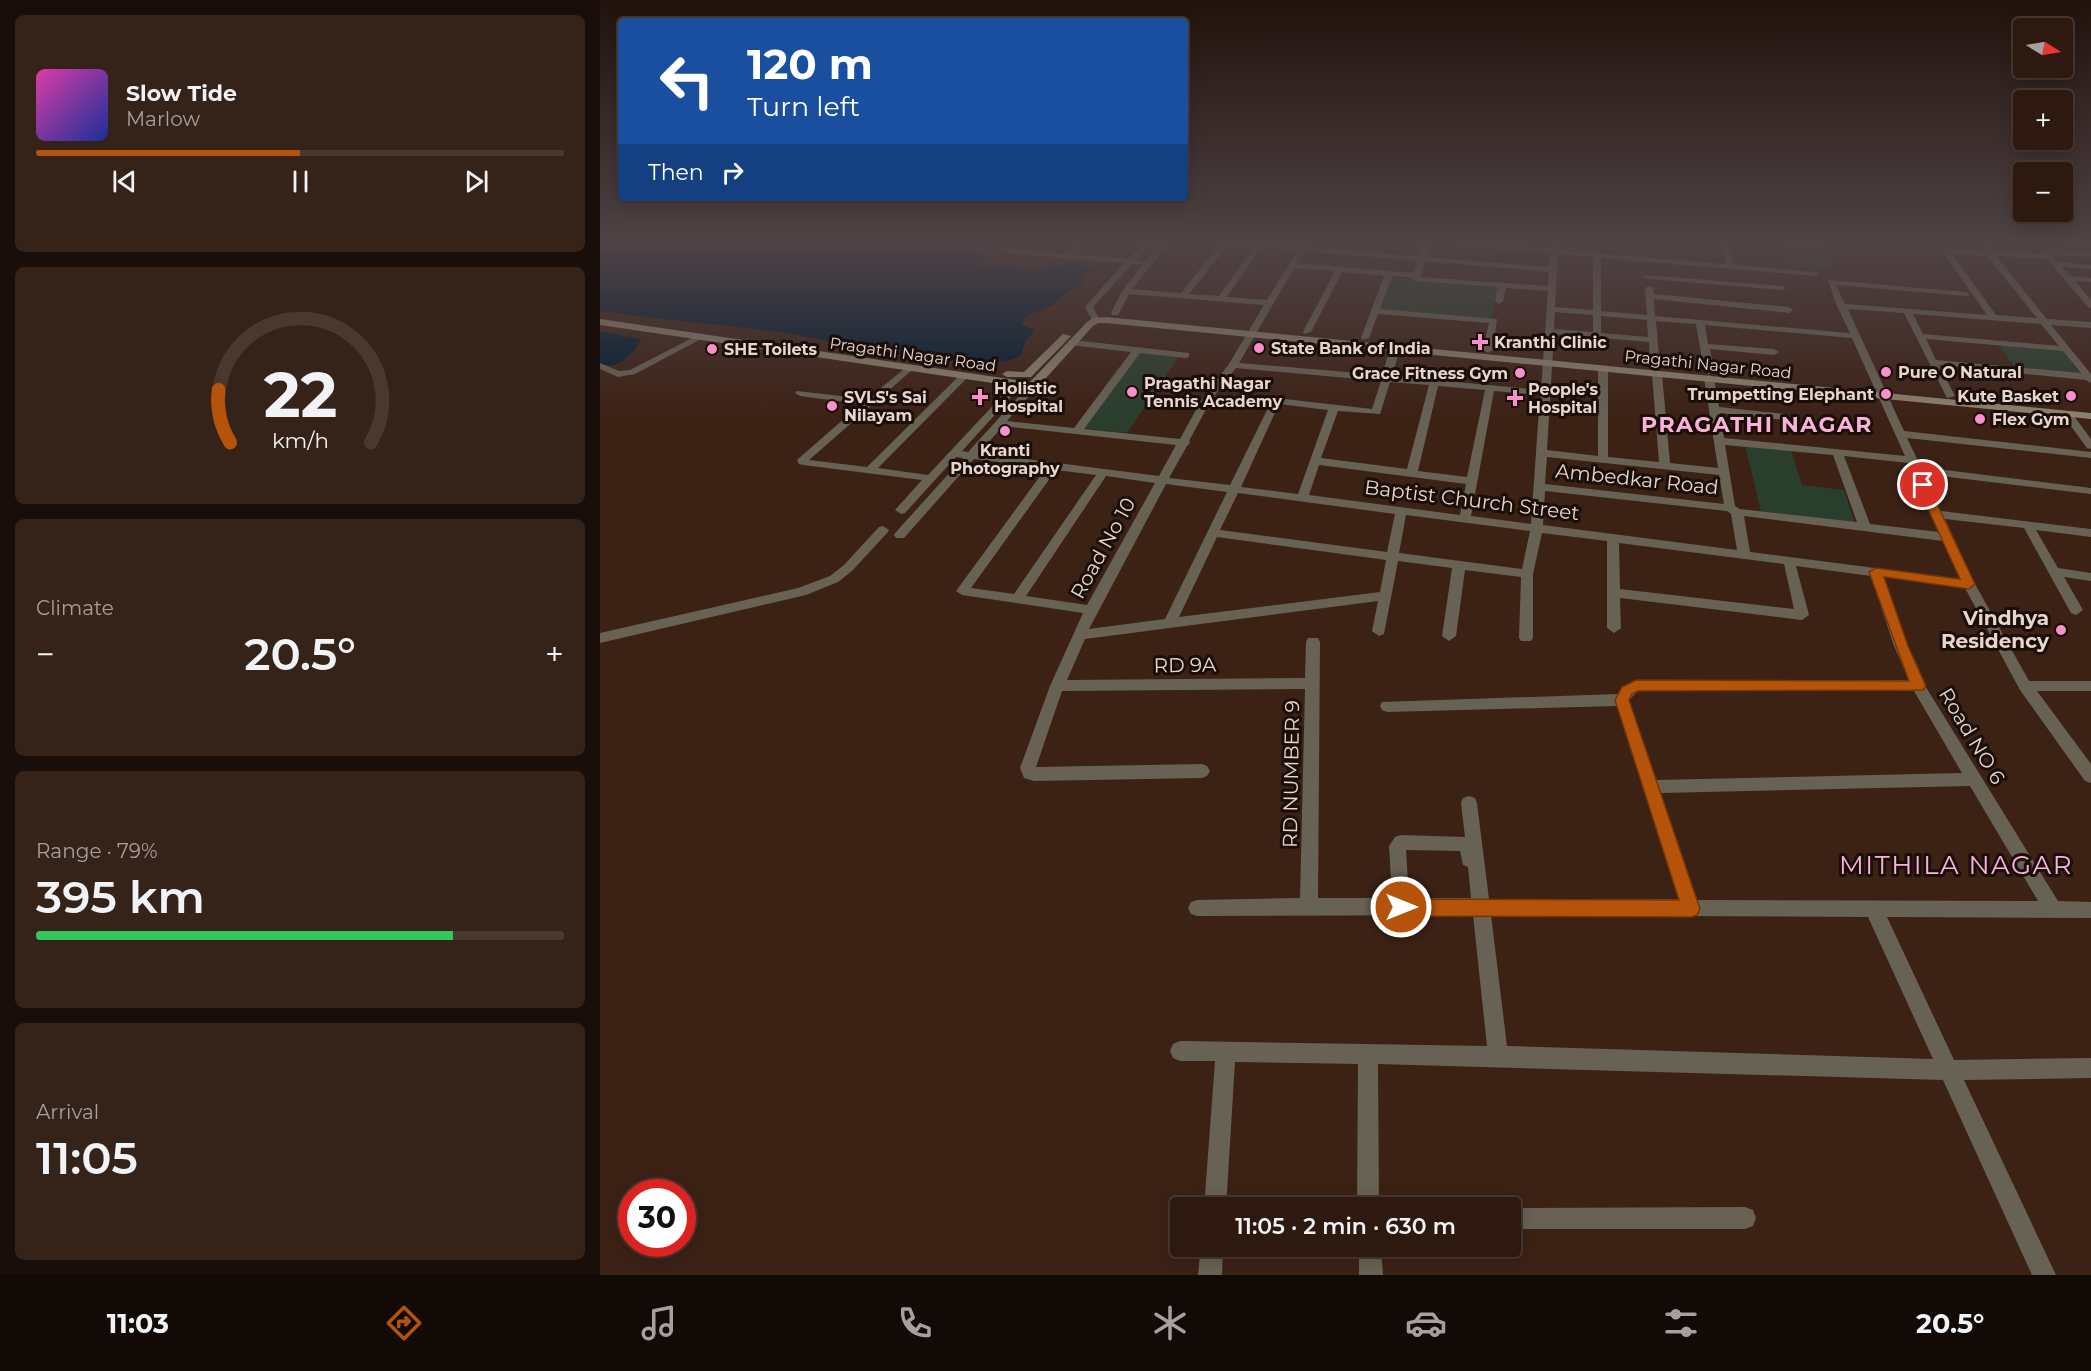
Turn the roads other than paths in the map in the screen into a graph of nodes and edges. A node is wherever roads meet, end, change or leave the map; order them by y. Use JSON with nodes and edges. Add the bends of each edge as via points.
{"nodes":[{"id":1,"x":1095,"y":300,"type":"edge"},
{"id":2,"x":1121,"y":300,"type":"edge"},
{"id":3,"x":1246,"y":300,"type":"edge"},
{"id":4,"x":1324,"y":300,"type":"edge"},
{"id":5,"x":1379,"y":300,"type":"edge"},
{"id":6,"x":1551,"y":300,"type":"edge"},
{"id":7,"x":1597,"y":300,"type":"edge"},
{"id":8,"x":1650,"y":300,"type":"edge"},
{"id":9,"x":1695,"y":300,"type":"edge"},
{"id":10,"x":1786,"y":300,"type":"edge"},
{"id":11,"x":1839,"y":300,"type":"edge"},
{"id":12,"x":1981,"y":300,"type":"edge"},
{"id":13,"x":2027,"y":300,"type":"edge"},
{"id":14,"x":1270,"y":303,"type":"joint"},
{"id":15,"x":1841,"y":306,"type":"junction"},
{"id":16,"x":1551,"y":309,"type":"junction"},
{"id":17,"x":1789,"y":310,"type":"junction"},
{"id":18,"x":1375,"y":311,"type":"junction"},
{"id":19,"x":1907,"y":311,"type":"junction"},
{"id":20,"x":1115,"y":313,"type":"junction"},
{"id":21,"x":1597,"y":313,"type":"junction"},
{"id":22,"x":1094,"y":317,"type":"junction"},
{"id":23,"x":1993,"y":317,"type":"junction"},
{"id":24,"x":600,"y":318,"type":"edge"},
{"id":25,"x":1652,"y":318,"type":"junction"},
{"id":26,"x":2043,"y":321,"type":"junction"},
{"id":27,"x":600,"y":322,"type":"edge"},
{"id":28,"x":1700,"y":322,"type":"junction"},
{"id":29,"x":2091,"y":324,"type":"edge"},
{"id":30,"x":1254,"y":330,"type":"junction"},
{"id":31,"x":1550,"y":331,"type":"junction"},
{"id":32,"x":1797,"y":331,"type":"junction"},
{"id":33,"x":1307,"y":332,"type":"junction"},
{"id":34,"x":1597,"y":335,"type":"junction"},
{"id":35,"x":1855,"y":336,"type":"junction"},
{"id":36,"x":1920,"y":336,"type":"junction"},
{"id":37,"x":701,"y":337,"type":"junction"},
{"id":38,"x":1365,"y":338,"type":"junction"},
{"id":39,"x":1653,"y":340,"type":"junction"},
{"id":40,"x":1072,"y":343,"type":"junction"},
{"id":41,"x":1705,"y":346,"type":"junction"},
{"id":42,"x":1395,"y":349,"type":"junction"},
{"id":43,"x":2066,"y":349,"type":"junction"},
{"id":44,"x":1137,"y":350,"type":"junction"},
{"id":45,"x":1488,"y":350,"type":"junction"},
{"id":46,"x":1774,"y":352,"type":"dead end"},
{"id":47,"x":1186,"y":355,"type":"dead end"},
{"id":48,"x":1548,"y":360,"type":"junction"},
{"id":49,"x":1933,"y":362,"type":"junction"},
{"id":50,"x":1233,"y":365,"type":"junction"},
{"id":51,"x":600,"y":366,"type":"edge"},
{"id":52,"x":1603,"y":368,"type":"junction"},
{"id":53,"x":908,"y":369,"type":"junction"},
{"id":54,"x":1656,"y":370,"type":"junction"},
{"id":55,"x":1027,"y":375,"type":"junction"},
{"id":56,"x":1709,"y":375,"type":"junction"},
{"id":57,"x":964,"y":376,"type":"junction"},
{"id":58,"x":1041,"y":377,"type":"junction"},
{"id":59,"x":2090,"y":378,"type":"edge"},
{"id":60,"x":1386,"y":379,"type":"junction"},
{"id":61,"x":1434,"y":383,"type":"junction"},
{"id":62,"x":1018,"y":384,"type":"junction"},
{"id":63,"x":1033,"y":386,"type":"junction"},
{"id":64,"x":1490,"y":388,"type":"junction"},
{"id":65,"x":800,"y":393,"type":"dead end"},
{"id":66,"x":1546,"y":393,"type":"junction"},
{"id":67,"x":1881,"y":393,"type":"junction"},
{"id":68,"x":1950,"y":396,"type":"junction"},
{"id":69,"x":1207,"y":399,"type":"junction"},
{"id":70,"x":1276,"y":401,"type":"junction"},
{"id":71,"x":869,"y":402,"type":"junction"},
{"id":72,"x":1334,"y":408,"type":"junction"},
{"id":73,"x":1714,"y":409,"type":"junction"},
{"id":74,"x":2091,"y":409,"type":"edge"},
{"id":75,"x":2067,"y":414,"type":"junction"},
{"id":76,"x":2091,"y":416,"type":"edge"},
{"id":77,"x":1785,"y":417,"type":"dead end"},
{"id":78,"x":999,"y":423,"type":"junction"},
{"id":79,"x":1077,"y":431,"type":"junction"},
{"id":80,"x":1900,"y":434,"type":"junction"},
{"id":81,"x":1719,"y":441,"type":"junction"},
{"id":82,"x":1185,"y":443,"type":"junction"},
{"id":83,"x":2091,"y":446,"type":"edge"},
{"id":84,"x":951,"y":453,"type":"junction"},
{"id":85,"x":1542,"y":453,"type":"junction"},
{"id":86,"x":1836,"y":453,"type":"junction"},
{"id":87,"x":2091,"y":455,"type":"edge"},
{"id":88,"x":970,"y":456,"type":"junction"},
{"id":89,"x":1603,"y":459,"type":"junction"},
{"id":90,"x":1316,"y":461,"type":"junction"},
{"id":91,"x":1914,"y":465,"type":"junction"},
{"id":92,"x":1053,"y":466,"type":"junction"},
{"id":93,"x":1665,"y":466,"type":"junction"},
{"id":94,"x":869,"y":471,"type":"junction"},
{"id":95,"x":1725,"y":472,"type":"junction"},
{"id":96,"x":1103,"y":473,"type":"junction"},
{"id":97,"x":1412,"y":473,"type":"junction"},
{"id":98,"x":929,"y":478,"type":"junction"},
{"id":99,"x":1162,"y":480,"type":"junction"},
{"id":100,"x":1472,"y":481,"type":"junction"},
{"id":101,"x":1540,"y":487,"type":"junction"},
{"id":102,"x":1234,"y":489,"type":"junction"},
{"id":103,"x":2091,"y":491,"type":"edge"},
{"id":104,"x":1302,"y":498,"type":"junction"},
{"id":105,"x":901,"y":510,"type":"dead end"},
{"id":106,"x":1734,"y":510,"type":"junction"},
{"id":107,"x":1401,"y":511,"type":"junction"},
{"id":108,"x":1936,"y":514,"type":"junction"},
{"id":109,"x":1465,"y":519,"type":"junction"},
{"id":110,"x":2028,"y":526,"type":"junction"},
{"id":111,"x":1865,"y":527,"type":"junction"},
{"id":112,"x":1537,"y":528,"type":"junction"},
{"id":113,"x":883,"y":530,"type":"dead end"},
{"id":114,"x":1212,"y":533,"type":"junction"},
{"id":115,"x":2091,"y":533,"type":"edge"},
{"id":116,"x":900,"y":535,"type":"dead end"},
{"id":117,"x":1946,"y":537,"type":"junction"},
{"id":118,"x":1613,"y":538,"type":"junction"},
{"id":119,"x":1744,"y":555,"type":"junction"},
{"id":120,"x":1392,"y":556,"type":"junction"},
{"id":121,"x":1789,"y":561,"type":"junction"},
{"id":122,"x":1459,"y":565,"type":"junction"},
{"id":123,"x":1876,"y":572,"type":"junction"},
{"id":124,"x":2055,"y":572,"type":"junction"},
{"id":125,"x":1527,"y":574,"type":"junction"},
{"id":126,"x":2091,"y":577,"type":"edge"},
{"id":127,"x":1969,"y":584,"type":"junction"},
{"id":128,"x":1613,"y":593,"type":"junction"},
{"id":129,"x":1385,"y":596,"type":"junction"},
{"id":130,"x":1017,"y":600,"type":"junction"},
{"id":131,"x":1091,"y":610,"type":"junction"},
{"id":132,"x":2076,"y":610,"type":"dead end"},
{"id":133,"x":1170,"y":623,"type":"junction"},
{"id":134,"x":1614,"y":628,"type":"dead end"},
{"id":135,"x":1379,"y":631,"type":"dead end"},
{"id":136,"x":1078,"y":635,"type":"junction"},
{"id":137,"x":1449,"y":636,"type":"dead end"},
{"id":138,"x":600,"y":638,"type":"edge"},
{"id":139,"x":1526,"y":638,"type":"dead end"},
{"id":140,"x":1314,"y":642,"type":"dead end"},
{"id":141,"x":1314,"y":682,"type":"junction"},
{"id":142,"x":1057,"y":686,"type":"junction"},
{"id":143,"x":1918,"y":686,"type":"junction"},
{"id":144,"x":2025,"y":686,"type":"junction"},
{"id":145,"x":2091,"y":686,"type":"edge"},
{"id":146,"x":1626,"y":694,"type":"junction"},
{"id":147,"x":1387,"y":706,"type":"dead end"},
{"id":148,"x":1202,"y":771,"type":"dead end"},
{"id":149,"x":2091,"y":776,"type":"edge"},
{"id":150,"x":1972,"y":779,"type":"junction"},
{"id":151,"x":1649,"y":787,"type":"junction"},
{"id":152,"x":1469,"y":803,"type":"dead end"},
{"id":153,"x":1309,"y":906,"type":"junction"},
{"id":154,"x":1401,"y":907,"type":"junction"},
{"id":155,"x":1478,"y":907,"type":"junction"},
{"id":156,"x":1197,"y":908,"type":"dead end"},
{"id":157,"x":1691,"y":909,"type":"junction"},
{"id":158,"x":1874,"y":910,"type":"junction"},
{"id":159,"x":2091,"y":910,"type":"edge"},
{"id":160,"x":2054,"y":911,"type":"junction"},
{"id":161,"x":1180,"y":1051,"type":"dead end"},
{"id":162,"x":1226,"y":1052,"type":"junction"},
{"id":163,"x":1368,"y":1054,"type":"junction"},
{"id":164,"x":1498,"y":1056,"type":"junction"},
{"id":165,"x":2091,"y":1068,"type":"edge"},
{"id":166,"x":1948,"y":1070,"type":"junction"},
{"id":167,"x":1216,"y":1197,"type":"edge"},
{"id":168,"x":1368,"y":1197,"type":"edge"},
{"id":169,"x":1521,"y":1218,"type":"edge"},
{"id":170,"x":1745,"y":1218,"type":"dead end"},
{"id":171,"x":1211,"y":1257,"type":"edge"},
{"id":172,"x":1370,"y":1257,"type":"edge"},
{"id":173,"x":1210,"y":1275,"type":"edge"},
{"id":174,"x":1371,"y":1275,"type":"edge"},
{"id":175,"x":2044,"y":1275,"type":"edge"}],
"edges":[{"from":1,"to":22,"type":"street","via":[[1089,307]]},
{"from":2,"to":20,"type":"street"},
{"from":3,"to":14,"type":"street"},
{"from":4,"to":33,"type":"street"},
{"from":5,"to":18,"type":"street"},
{"from":6,"to":16,"type":"street"},
{"from":7,"to":21,"type":"street"},
{"from":8,"to":25,"type":"street"},
{"from":9,"to":17,"type":"street"},
{"from":10,"to":17,"type":"street"},
{"from":11,"to":15,"type":"street"},
{"from":12,"to":23,"type":"street"},
{"from":13,"to":26,"type":"street"},
{"from":14,"to":30,"type":"street","name":"Road No 10"},
{"from":15,"to":19,"type":"street"},
{"from":15,"to":35,"type":"street"},
{"from":16,"to":21,"type":"street"},
{"from":16,"to":31,"type":"street"},
{"from":17,"to":32,"type":"street"},
{"from":18,"to":38,"type":"street"},
{"from":18,"to":45,"type":"street","via":[[1494,321]]},
{"from":19,"to":23,"type":"street"},
{"from":19,"to":36,"type":"street"},
{"from":20,"to":22,"type":"main road","name":"Pragathi Nagar Road"},
{"from":20,"to":30,"type":"main road","name":"Pragathi Nagar Road"},
{"from":21,"to":25,"type":"street"},
{"from":21,"to":34,"type":"street"},
{"from":22,"to":30,"type":"main road","name":"Pragathi Nagar Road"},
{"from":22,"to":40,"type":"main road"},
{"from":22,"to":55,"type":"main road","via":[[1079,322]]},
{"from":23,"to":26,"type":"street"},
{"from":24,"to":55,"type":"main road","name":"Pragathi Nagar Road","via":[[954,370]]},
{"from":25,"to":28,"type":"street"},
{"from":25,"to":39,"type":"street"},
{"from":26,"to":29,"type":"street"},
{"from":26,"to":43,"type":"street"},
{"from":27,"to":37,"type":"main road","name":"Pragathi Nagar Road"},
{"from":28,"to":32,"type":"street"},
{"from":28,"to":41,"type":"street"},
{"from":30,"to":33,"type":"main road","name":"Pragathi Nagar Road"},
{"from":30,"to":42,"type":"main road","name":"Pragathi Nagar Road"},
{"from":30,"to":50,"type":"street","name":"Road No 10"},
{"from":31,"to":34,"type":"street"},
{"from":31,"to":48,"type":"street"},
{"from":32,"to":35,"type":"street"},
{"from":33,"to":38,"type":"main road","name":"Pragathi Nagar Road"},
{"from":34,"to":39,"type":"street"},
{"from":35,"to":67,"type":"street"},
{"from":36,"to":43,"type":"street"},
{"from":36,"to":49,"type":"street"},
{"from":37,"to":51,"type":"street","via":[[632,372],[618,374]]},
{"from":37,"to":53,"type":"main road","name":"Pragathi Nagar Road"},
{"from":38,"to":45,"type":"main road","name":"Pragathi Nagar Road"},
{"from":39,"to":54,"type":"street"},
{"from":40,"to":44,"type":"street"},
{"from":40,"to":58,"type":"main road"},
{"from":41,"to":46,"type":"street"},
{"from":41,"to":56,"type":"street"},
{"from":42,"to":48,"type":"main road","name":"Pragathi Nagar Road"},
{"from":42,"to":60,"type":"street"},
{"from":43,"to":59,"type":"street"},
{"from":44,"to":47,"type":"street"},
{"from":44,"to":79,"type":"street"},
{"from":45,"to":48,"type":"main road","name":"Pragathi Nagar Road"},
{"from":48,"to":52,"type":"main road","name":"Pragathi Nagar Road"},
{"from":48,"to":54,"type":"main road","name":"Pragathi Nagar Road"},
{"from":48,"to":66,"type":"street"},
{"from":49,"to":59,"type":"street"},
{"from":49,"to":68,"type":"street"},
{"from":50,"to":60,"type":"street"},
{"from":50,"to":69,"type":"street","name":"Road No 10"},
{"from":52,"to":54,"type":"main road","name":"Pragathi Nagar Road"},
{"from":52,"to":89,"type":"street"},
{"from":53,"to":57,"type":"main road","name":"Pragathi Nagar Road"},
{"from":53,"to":71,"type":"street"},
{"from":54,"to":56,"type":"main road","name":"Pragathi Nagar Road"},
{"from":54,"to":93,"type":"street"},
{"from":55,"to":58,"type":"main road","name":"Pragathi Nagar Road"},
{"from":55,"to":62,"type":"main road"},
{"from":56,"to":67,"type":"main road","name":"Pragathi Nagar Road"},
{"from":56,"to":73,"type":"street"},
{"from":57,"to":62,"type":"main road","name":"Pragathi Nagar Road"},
{"from":57,"to":94,"type":"street"},
{"from":58,"to":63,"type":"main road"},
{"from":60,"to":61,"type":"street"},
{"from":60,"to":72,"type":"street","via":[[1376,412]]},
{"from":61,"to":64,"type":"street"},
{"from":61,"to":97,"type":"street"},
{"from":62,"to":63,"type":"main road","name":"Pragathi Nagar Road"},
{"from":62,"to":84,"type":"street"},
{"from":63,"to":78,"type":"street"},
{"from":64,"to":66,"type":"street"},
{"from":64,"to":100,"type":"street"},
{"from":65,"to":71,"type":"street"},
{"from":66,"to":85,"type":"street"},
{"from":67,"to":68,"type":"main road","name":"Pragathi Nagar Road"},
{"from":67,"to":75,"type":"main road","name":"Pragathi Nagar Road"},
{"from":67,"to":80,"type":"street"},
{"from":68,"to":74,"type":"main road","name":"Pragathi Nagar Road"},
{"from":69,"to":70,"type":"street"},
{"from":69,"to":82,"type":"street","name":"Road No 10"},
{"from":70,"to":72,"type":"street"},
{"from":70,"to":102,"type":"street"},
{"from":71,"to":94,"type":"street","via":[[802,460]]},
{"from":72,"to":90,"type":"street"},
{"from":73,"to":77,"type":"street"},
{"from":73,"to":81,"type":"street"},
{"from":75,"to":76,"type":"main road","name":"Pragathi Nagar Road"},
{"from":75,"to":83,"type":"street"},
{"from":78,"to":79,"type":"street"},
{"from":78,"to":88,"type":"street"},
{"from":79,"to":82,"type":"street"},
{"from":80,"to":87,"type":"street"},
{"from":80,"to":91,"type":"street"},
{"from":81,"to":86,"type":"street"},
{"from":81,"to":95,"type":"street"},
{"from":82,"to":99,"type":"street","name":"Road No 10"},
{"from":84,"to":88,"type":"street","name":"Baptist Church Street"},
{"from":84,"to":98,"type":"street"},
{"from":85,"to":89,"type":"street"},
{"from":85,"to":101,"type":"street"},
{"from":86,"to":91,"type":"street"},
{"from":86,"to":111,"type":"street"},
{"from":88,"to":92,"type":"street","name":"Baptist Church Street"},
{"from":88,"to":116,"type":"street"},
{"from":89,"to":93,"type":"street"},
{"from":90,"to":97,"type":"street"},
{"from":90,"to":104,"type":"street"},
{"from":91,"to":103,"type":"street"},
{"from":91,"to":108,"type":"street"},
{"from":92,"to":96,"type":"street","name":"Baptist Church Street"},
{"from":92,"to":130,"type":"street","via":[[962,589]]},
{"from":93,"to":95,"type":"street"},
{"from":94,"to":98,"type":"street"},
{"from":95,"to":106,"type":"street"},
{"from":96,"to":99,"type":"street","name":"Baptist Church Street"},
{"from":96,"to":130,"type":"street"},
{"from":97,"to":100,"type":"street"},
{"from":98,"to":105,"type":"street"},
{"from":99,"to":102,"type":"street","name":"Baptist Church Street"},
{"from":99,"to":131,"type":"street","name":"Road No 10"},
{"from":100,"to":109,"type":"street"},
{"from":101,"to":106,"type":"street","name":"Ambedkar Road"},
{"from":101,"to":112,"type":"street"},
{"from":102,"to":104,"type":"street","name":"Baptist Church Street"},
{"from":102,"to":114,"type":"street"},
{"from":104,"to":107,"type":"street","name":"Baptist Church Street"},
{"from":106,"to":111,"type":"street","name":"Ambedkar Road"},
{"from":106,"to":119,"type":"street"},
{"from":107,"to":109,"type":"street","name":"Baptist Church Street"},
{"from":107,"to":120,"type":"street"},
{"from":108,"to":110,"type":"street"},
{"from":108,"to":117,"type":"street"},
{"from":109,"to":112,"type":"street","name":"Baptist Church Street"},
{"from":110,"to":115,"type":"street"},
{"from":110,"to":124,"type":"street"},
{"from":111,"to":117,"type":"street","name":"Ambedkar Road"},
{"from":112,"to":118,"type":"street","name":"Baptist Church Street"},
{"from":112,"to":125,"type":"street"},
{"from":113,"to":138,"type":"street","via":[[834,579],[801,592]]},
{"from":114,"to":120,"type":"street"},
{"from":114,"to":133,"type":"street"},
{"from":117,"to":127,"type":"street"},
{"from":118,"to":119,"type":"street","name":"Baptist Church Street"},
{"from":118,"to":128,"type":"street"},
{"from":119,"to":121,"type":"street","name":"Baptist Church Street"},
{"from":120,"to":122,"type":"street"},
{"from":120,"to":129,"type":"street"},
{"from":121,"to":123,"type":"street","name":"Baptist Church Street"},
{"from":121,"to":128,"type":"street","via":[[1802,615]]},
{"from":122,"to":125,"type":"street"},
{"from":122,"to":137,"type":"street"},
{"from":123,"to":127,"type":"street","name":"Baptist Church Street"},
{"from":123,"to":143,"type":"street","name":"Road NO 6"},
{"from":124,"to":126,"type":"street"},
{"from":124,"to":132,"type":"street"},
{"from":125,"to":139,"type":"street"},
{"from":127,"to":144,"type":"street"},
{"from":128,"to":134,"type":"street"},
{"from":129,"to":133,"type":"street"},
{"from":129,"to":135,"type":"street"},
{"from":130,"to":131,"type":"street"},
{"from":131,"to":136,"type":"street","name":"Road No 10"},
{"from":133,"to":136,"type":"street"},
{"from":136,"to":142,"type":"street","name":"Road No 10"},
{"from":140,"to":141,"type":"street","name":"RD NUMBER 9"},
{"from":141,"to":142,"type":"street","name":"RD 9A"},
{"from":141,"to":153,"type":"street","name":"RD NUMBER 9"},
{"from":142,"to":148,"type":"street","name":"Road No 10","via":[[1028,768],[1030,773]]},
{"from":143,"to":146,"type":"street","via":[[1636,685]]},
{"from":143,"to":150,"type":"street","name":"Road NO 6"},
{"from":144,"to":145,"type":"street"},
{"from":144,"to":149,"type":"street"},
{"from":146,"to":147,"type":"street"},
{"from":146,"to":151,"type":"street"},
{"from":150,"to":151,"type":"street"},
{"from":150,"to":160,"type":"street","name":"Road NO 6"},
{"from":151,"to":157,"type":"street"},
{"from":152,"to":155,"type":"street"},
{"from":153,"to":154,"type":"street"},
{"from":153,"to":156,"type":"street"},
{"from":154,"to":155,"type":"street"},
{"from":154,"to":155,"type":"street","via":[[1397,846],[1401,842],[1468,846]]},
{"from":155,"to":157,"type":"street"},
{"from":155,"to":164,"type":"street"},
{"from":157,"to":158,"type":"street"},
{"from":158,"to":160,"type":"street"},
{"from":158,"to":166,"type":"street"},
{"from":159,"to":160,"type":"street"},
{"from":161,"to":162,"type":"street"},
{"from":162,"to":163,"type":"street"},
{"from":162,"to":167,"type":"street"},
{"from":163,"to":164,"type":"street"},
{"from":163,"to":168,"type":"street"},
{"from":164,"to":166,"type":"street"},
{"from":165,"to":166,"type":"street"},
{"from":166,"to":175,"type":"street"},
{"from":169,"to":170,"type":"street"},
{"from":171,"to":173,"type":"street"},
{"from":172,"to":174,"type":"street"}]}
